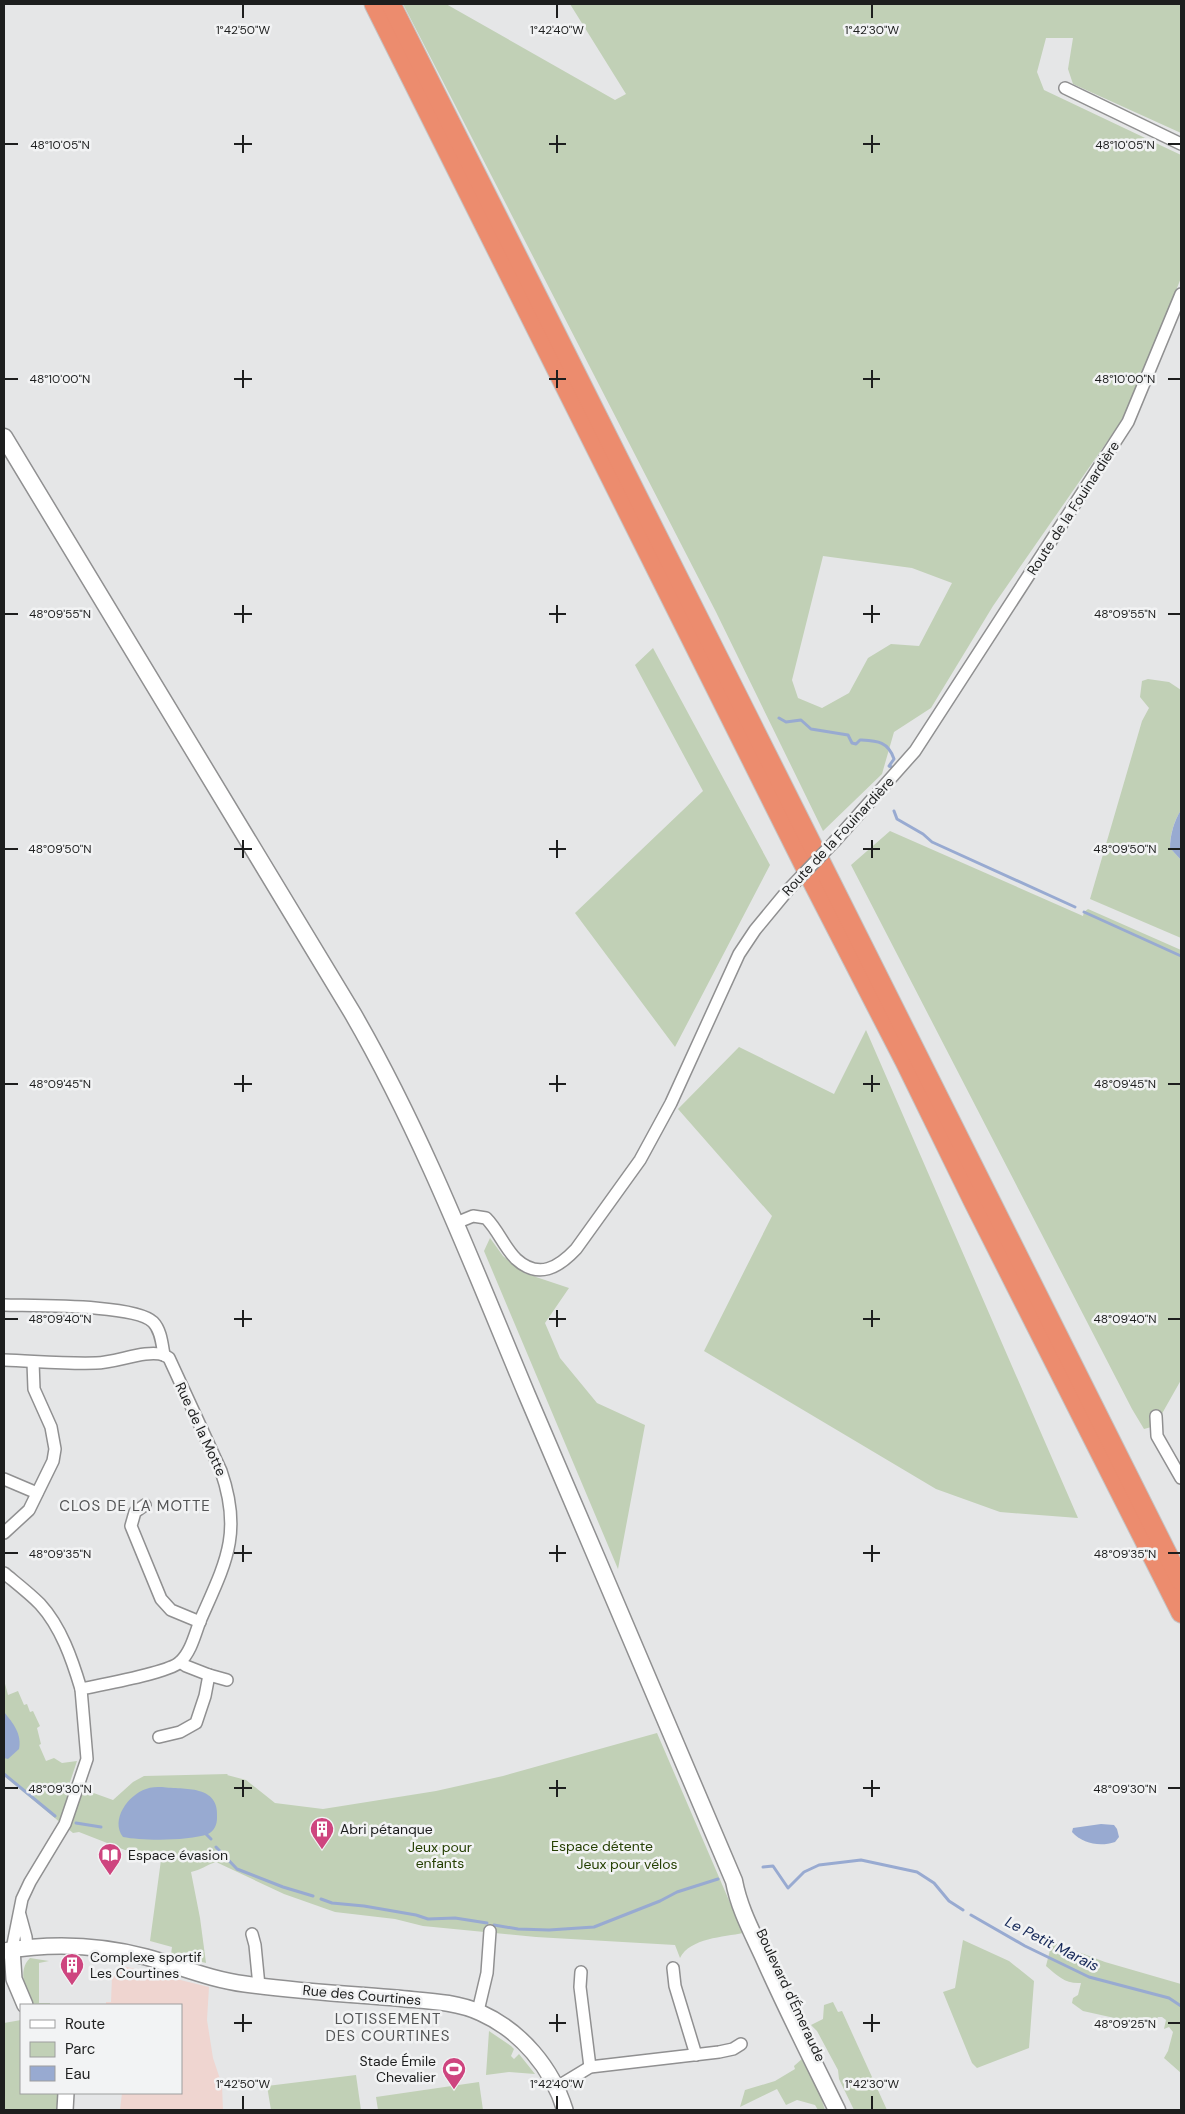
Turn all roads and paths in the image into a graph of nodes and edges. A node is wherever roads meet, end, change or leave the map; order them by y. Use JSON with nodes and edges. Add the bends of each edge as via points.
{"nodes":[{"id":1,"x":374,"y":4,"type":"edge"},
{"id":2,"x":391,"y":4,"type":"edge"},
{"id":3,"x":1065,"y":88,"type":"dead end"},
{"id":4,"x":1181,"y":144,"type":"edge"},
{"id":5,"x":1181,"y":294,"type":"edge"},
{"id":6,"x":4,"y":437,"type":"edge"},
{"id":7,"x":456,"y":1223,"type":"junction"},
{"id":8,"x":4,"y":1305,"type":"edge"},
{"id":9,"x":164,"y":1355,"type":"junction"},
{"id":10,"x":4,"y":1360,"type":"edge"},
{"id":11,"x":33,"y":1362,"type":"junction"},
{"id":12,"x":1156,"y":1416,"type":"dead end"},
{"id":13,"x":1181,"y":1478,"type":"edge"},
{"id":14,"x":4,"y":1479,"type":"edge"},
{"id":15,"x":37,"y":1493,"type":"junction"},
{"id":16,"x":145,"y":1506,"type":"dead end"},
{"id":17,"x":4,"y":1533,"type":"edge"},
{"id":18,"x":4,"y":1573,"type":"edge"},
{"id":19,"x":4,"y":1581,"type":"edge"},
{"id":20,"x":1181,"y":1581,"type":"edge"},
{"id":21,"x":20,"y":1587,"type":"junction"},
{"id":22,"x":1181,"y":1613,"type":"edge"},
{"id":23,"x":200,"y":1622,"type":"junction"},
{"id":24,"x":180,"y":1662,"type":"junction"},
{"id":25,"x":208,"y":1675,"type":"junction"},
{"id":26,"x":227,"y":1680,"type":"dead end"},
{"id":27,"x":81,"y":1689,"type":"junction"},
{"id":28,"x":159,"y":1737,"type":"dead end"},
{"id":29,"x":734,"y":1881,"type":"junction"},
{"id":30,"x":490,"y":1932,"type":"dead end"},
{"id":31,"x":252,"y":1934,"type":"dead end"},
{"id":32,"x":14,"y":1949,"type":"edge"},
{"id":33,"x":673,"y":1968,"type":"dead end"},
{"id":34,"x":581,"y":1972,"type":"dead end"},
{"id":35,"x":259,"y":1986,"type":"junction"},
{"id":36,"x":25,"y":2004,"type":"edge"},
{"id":37,"x":478,"y":2012,"type":"junction"},
{"id":38,"x":741,"y":2044,"type":"dead end"},
{"id":39,"x":696,"y":2055,"type":"junction"},
{"id":40,"x":590,"y":2068,"type":"junction"},
{"id":41,"x":557,"y":2087,"type":"junction"},
{"id":42,"x":66,"y":2094,"type":"edge"},
{"id":43,"x":65,"y":2110,"type":"edge"},
{"id":44,"x":565,"y":2110,"type":"edge"},
{"id":45,"x":837,"y":2110,"type":"edge"},
{"id":46,"x":847,"y":2110,"type":"edge"}],
"edges":[{"from":1,"to":22,"type":"highway"},
{"from":2,"to":20,"type":"highway"},
{"from":3,"to":4,"type":"street"},
{"from":5,"to":7,"type":"street","name":"Route de la Fouinardière","bridge":true,"via":[[1128,422],[915,751],[755,930],[739,954],[671,1103],[640,1160],[576,1249],[554,1268],[534,1269],[516,1259],[486,1218],[473,1216]]},
{"from":6,"to":7,"type":"main road","via":[[371,1046],[429,1160]]},
{"from":7,"to":29,"type":"main road"},
{"from":8,"to":9,"type":"street","name":"Rue de la Motte","via":[[102,1309],[138,1314],[157,1327]]},
{"from":9,"to":11,"type":"street","via":[[152,1354],[114,1362]]},
{"from":9,"to":23,"type":"street","name":"Rue de la Motte","via":[[169,1358],[221,1471],[231,1508],[227,1559]]},
{"from":10,"to":11,"type":"street"},
{"from":11,"to":15,"type":"street","via":[[34,1390],[51,1426],[55,1449],[53,1461]]},
{"from":12,"to":13,"type":"street","via":[[1160,1444]]},
{"from":14,"to":15,"type":"street"},
{"from":15,"to":17,"type":"street","via":[[24,1515]]},
{"from":16,"to":23,"type":"street","via":[[135,1512],[132,1526],[161,1599],[171,1610]]},
{"from":18,"to":21,"type":"street"},
{"from":19,"to":21,"type":"street"},
{"from":21,"to":27,"type":"street","via":[[56,1626]]},
{"from":23,"to":24,"type":"street","name":"Rue de la Motte"},
{"from":24,"to":25,"type":"street"},
{"from":24,"to":27,"type":"street","via":[[166,1669]]},
{"from":25,"to":26,"type":"street"},
{"from":25,"to":28,"type":"street","via":[[196,1724]]},
{"from":27,"to":32,"type":"street","via":[[87,1759],[65,1824],[22,1899]]},
{"from":29,"to":45,"type":"main road","via":[[744,1915],[782,2000]]},
{"from":29,"to":46,"type":"main road","name":"Boulevard d'Émeraude","via":[[753,1909],[809,2037]]},
{"from":30,"to":37,"type":"street","via":[[487,1973]]},
{"from":31,"to":35,"type":"street"},
{"from":32,"to":35,"type":"street","name":"Rue des Courtines","via":[[64,1946],[115,1951]]},
{"from":32,"to":36,"type":"street","via":[[14,1979]]},
{"from":33,"to":39,"type":"street","via":[[675,1986]]},
{"from":34,"to":40,"type":"street"},
{"from":35,"to":37,"type":"street","name":"Rue des Courtines","via":[[435,2002]]},
{"from":37,"to":41,"type":"street","name":"Rue des Courtines","via":[[494,2020],[527,2046]]},
{"from":38,"to":39,"type":"street","via":[[733,2049]]},
{"from":39,"to":40,"type":"street"},
{"from":40,"to":41,"type":"street"},
{"from":41,"to":44,"type":"street","name":"Rue des Courtines"},
{"from":42,"to":43,"type":"street"}]}
